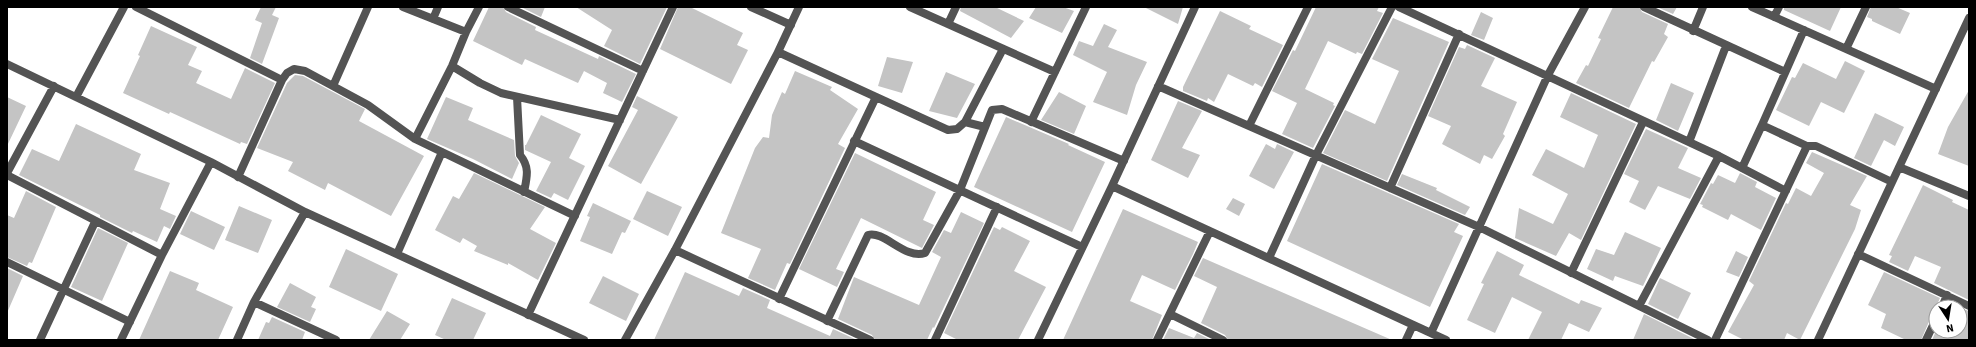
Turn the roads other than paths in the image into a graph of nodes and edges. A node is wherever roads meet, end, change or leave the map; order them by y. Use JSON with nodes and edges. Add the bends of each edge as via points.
{"nodes":[{"id":1,"x":124,"y":7,"type":"edge"},
{"id":2,"x":136,"y":7,"type":"edge"},
{"id":3,"x":368,"y":7,"type":"edge"},
{"id":4,"x":403,"y":7,"type":"edge"},
{"id":5,"x":438,"y":7,"type":"edge"},
{"id":6,"x":479,"y":7,"type":"edge"},
{"id":7,"x":508,"y":7,"type":"edge"},
{"id":8,"x":673,"y":7,"type":"edge"},
{"id":9,"x":751,"y":7,"type":"edge"},
{"id":10,"x":799,"y":7,"type":"edge"},
{"id":11,"x":910,"y":7,"type":"edge"},
{"id":12,"x":956,"y":7,"type":"edge"},
{"id":13,"x":1086,"y":7,"type":"edge"},
{"id":14,"x":1195,"y":7,"type":"edge"},
{"id":15,"x":1308,"y":7,"type":"edge"},
{"id":16,"x":1392,"y":7,"type":"edge"},
{"id":17,"x":1399,"y":7,"type":"edge"},
{"id":18,"x":1585,"y":7,"type":"edge"},
{"id":19,"x":1644,"y":7,"type":"edge"},
{"id":20,"x":1703,"y":7,"type":"edge"},
{"id":21,"x":1752,"y":7,"type":"edge"},
{"id":22,"x":1779,"y":7,"type":"edge"},
{"id":23,"x":1866,"y":7,"type":"edge"},
{"id":24,"x":1774,"y":17,"type":"junction"},
{"id":25,"x":1969,"y":18,"type":"edge"},
{"id":26,"x":433,"y":19,"type":"junction"},
{"id":27,"x":948,"y":24,"type":"junction"},
{"id":28,"x":791,"y":25,"type":"junction"},
{"id":29,"x":1804,"y":30,"type":"junction"},
{"id":30,"x":1693,"y":31,"type":"junction"},
{"id":31,"x":466,"y":32,"type":"junction"},
{"id":32,"x":1459,"y":34,"type":"junction"},
{"id":33,"x":1726,"y":46,"type":"junction"},
{"id":34,"x":1003,"y":49,"type":"junction"},
{"id":35,"x":1846,"y":49,"type":"junction"},
{"id":36,"x":778,"y":52,"type":"junction"},
{"id":37,"x":7,"y":64,"type":"edge"},
{"id":38,"x":452,"y":66,"type":"junction"},
{"id":39,"x":642,"y":71,"type":"junction"},
{"id":40,"x":1055,"y":72,"type":"junction"},
{"id":41,"x":1785,"y":72,"type":"junction"},
{"id":42,"x":1548,"y":75,"type":"junction"},
{"id":43,"x":282,"y":80,"type":"junction"},
{"id":44,"x":54,"y":86,"type":"junction"},
{"id":45,"x":333,"y":86,"type":"junction"},
{"id":46,"x":1158,"y":86,"type":"junction"},
{"id":47,"x":1936,"y":89,"type":"junction"},
{"id":48,"x":76,"y":97,"type":"junction"},
{"id":49,"x":518,"y":97,"type":"junction"},
{"id":50,"x":876,"y":97,"type":"junction"},
{"id":51,"x":620,"y":120,"type":"junction"},
{"id":52,"x":965,"y":122,"type":"junction"},
{"id":53,"x":1031,"y":122,"type":"junction"},
{"id":54,"x":1644,"y":122,"type":"junction"},
{"id":55,"x":1762,"y":125,"type":"junction"},
{"id":56,"x":1249,"y":126,"type":"junction"},
{"id":57,"x":985,"y":127,"type":"junction"},
{"id":58,"x":415,"y":139,"type":"junction"},
{"id":59,"x":854,"y":141,"type":"junction"},
{"id":60,"x":1688,"y":142,"type":"junction"},
{"id":61,"x":1807,"y":146,"type":"junction"},
{"id":62,"x":442,"y":152,"type":"junction"},
{"id":63,"x":1316,"y":155,"type":"junction"},
{"id":64,"x":1719,"y":156,"type":"junction"},
{"id":65,"x":1124,"y":161,"type":"junction"},
{"id":66,"x":211,"y":162,"type":"junction"},
{"id":67,"x":1899,"y":167,"type":"junction"},
{"id":68,"x":1742,"y":168,"type":"junction"},
{"id":69,"x":7,"y":174,"type":"edge"},
{"id":70,"x":238,"y":176,"type":"junction"},
{"id":71,"x":1892,"y":182,"type":"junction"},
{"id":72,"x":1112,"y":186,"type":"junction"},
{"id":73,"x":1390,"y":188,"type":"junction"},
{"id":74,"x":960,"y":190,"type":"junction"},
{"id":75,"x":1786,"y":191,"type":"junction"},
{"id":76,"x":524,"y":192,"type":"junction"},
{"id":77,"x":1969,"y":196,"type":"edge"},
{"id":78,"x":997,"y":207,"type":"junction"},
{"id":79,"x":305,"y":212,"type":"junction"},
{"id":80,"x":575,"y":216,"type":"junction"},
{"id":81,"x":95,"y":222,"type":"junction"},
{"id":82,"x":1479,"y":227,"type":"junction"},
{"id":83,"x":1210,"y":231,"type":"junction"},
{"id":84,"x":1082,"y":247,"type":"junction"},
{"id":85,"x":675,"y":250,"type":"junction"},
{"id":86,"x":397,"y":254,"type":"junction"},
{"id":87,"x":1858,"y":254,"type":"junction"},
{"id":88,"x":162,"y":255,"type":"junction"},
{"id":89,"x":1269,"y":258,"type":"junction"},
{"id":90,"x":7,"y":262,"type":"edge"},
{"id":91,"x":1571,"y":272,"type":"junction"},
{"id":92,"x":65,"y":290,"type":"junction"},
{"id":93,"x":1947,"y":295,"type":"junction"},
{"id":94,"x":779,"y":299,"type":"junction"},
{"id":95,"x":1945,"y":299,"type":"edge"},
{"id":96,"x":254,"y":302,"type":"junction"},
{"id":97,"x":1639,"y":306,"type":"junction"},
{"id":98,"x":1969,"y":306,"type":"edge"},
{"id":99,"x":528,"y":314,"type":"junction"},
{"id":100,"x":1170,"y":314,"type":"junction"},
{"id":101,"x":827,"y":321,"type":"junction"},
{"id":102,"x":130,"y":322,"type":"junction"},
{"id":103,"x":1413,"y":325,"type":"junction"},
{"id":104,"x":1431,"y":333,"type":"junction"},
{"id":105,"x":40,"y":340,"type":"edge"},
{"id":106,"x":121,"y":340,"type":"edge"},
{"id":107,"x":237,"y":340,"type":"edge"},
{"id":108,"x":336,"y":340,"type":"edge"},
{"id":109,"x":584,"y":340,"type":"edge"},
{"id":110,"x":625,"y":340,"type":"edge"},
{"id":111,"x":870,"y":340,"type":"edge"},
{"id":112,"x":935,"y":340,"type":"edge"},
{"id":113,"x":1038,"y":340,"type":"edge"},
{"id":114,"x":1157,"y":340,"type":"edge"},
{"id":115,"x":1223,"y":340,"type":"edge"},
{"id":116,"x":1406,"y":340,"type":"edge"},
{"id":117,"x":1446,"y":340,"type":"edge"},
{"id":118,"x":1708,"y":340,"type":"edge"},
{"id":119,"x":1715,"y":340,"type":"edge"},
{"id":120,"x":1818,"y":340,"type":"edge"}],
"edges":[{"from":1,"to":48,"type":"street"},
{"from":2,"to":43,"type":"street"},
{"from":3,"to":45,"type":"street"},
{"from":4,"to":26,"type":"street"},
{"from":5,"to":26,"type":"street"},
{"from":6,"to":31,"type":"street"},
{"from":7,"to":39,"type":"street"},
{"from":8,"to":39,"type":"street"},
{"from":9,"to":28,"type":"street"},
{"from":10,"to":28,"type":"street"},
{"from":11,"to":27,"type":"street"},
{"from":12,"to":27,"type":"street"},
{"from":13,"to":40,"type":"street"},
{"from":14,"to":46,"type":"street"},
{"from":15,"to":56,"type":"street"},
{"from":16,"to":63,"type":"street"},
{"from":17,"to":32,"type":"street"},
{"from":18,"to":42,"type":"street"},
{"from":19,"to":30,"type":"street"},
{"from":20,"to":30,"type":"street"},
{"from":21,"to":24,"type":"street"},
{"from":22,"to":24,"type":"street"},
{"from":23,"to":35,"type":"street"},
{"from":24,"to":29,"type":"street"},
{"from":25,"to":47,"type":"street"},
{"from":26,"to":31,"type":"street"},
{"from":27,"to":34,"type":"street"},
{"from":28,"to":36,"type":"street"},
{"from":29,"to":35,"type":"street"},
{"from":29,"to":41,"type":"street"},
{"from":30,"to":33,"type":"street"},
{"from":31,"to":38,"type":"street"},
{"from":32,"to":42,"type":"street"},
{"from":32,"to":73,"type":"street"},
{"from":33,"to":41,"type":"street"},
{"from":33,"to":60,"type":"street"},
{"from":34,"to":40,"type":"street"},
{"from":34,"to":52,"type":"street"},
{"from":35,"to":47,"type":"street"},
{"from":36,"to":50,"type":"street"},
{"from":36,"to":85,"type":"street"},
{"from":37,"to":44,"type":"street"},
{"from":38,"to":49,"type":"street","via":[[487,87]]},
{"from":38,"to":58,"type":"street"},
{"from":39,"to":51,"type":"street"},
{"from":40,"to":53,"type":"street"},
{"from":41,"to":55,"type":"street"},
{"from":42,"to":54,"type":"street"},
{"from":42,"to":82,"type":"street"},
{"from":43,"to":45,"type":"street","via":[[286,73],[294,68]]},
{"from":43,"to":70,"type":"street"},
{"from":44,"to":48,"type":"street"},
{"from":44,"to":69,"type":"street"},
{"from":45,"to":58,"type":"street","via":[[368,105]]},
{"from":46,"to":56,"type":"street"},
{"from":46,"to":65,"type":"street"},
{"from":47,"to":67,"type":"street"},
{"from":48,"to":66,"type":"street"},
{"from":49,"to":51,"type":"street"},
{"from":49,"to":76,"type":"street","via":[[520,154],[528,170]]},
{"from":50,"to":52,"type":"street","via":[[948,130],[957,129]]},
{"from":50,"to":59,"type":"street"},
{"from":51,"to":80,"type":"street"},
{"from":52,"to":57,"type":"street"},
{"from":53,"to":57,"type":"street","via":[[1002,109],[996,109],[990,113]]},
{"from":53,"to":65,"type":"street"},
{"from":54,"to":60,"type":"street"},
{"from":54,"to":91,"type":"street"},
{"from":55,"to":61,"type":"street"},
{"from":55,"to":68,"type":"street"},
{"from":56,"to":63,"type":"street"},
{"from":57,"to":74,"type":"street"},
{"from":58,"to":62,"type":"street"},
{"from":59,"to":74,"type":"street"},
{"from":59,"to":94,"type":"street"},
{"from":60,"to":64,"type":"street"},
{"from":61,"to":71,"type":"street","via":[[1816,146]]},
{"from":61,"to":75,"type":"street"},
{"from":62,"to":76,"type":"street"},
{"from":62,"to":86,"type":"street"},
{"from":63,"to":73,"type":"street"},
{"from":63,"to":89,"type":"street"},
{"from":64,"to":68,"type":"street"},
{"from":64,"to":97,"type":"street"},
{"from":65,"to":72,"type":"street"},
{"from":66,"to":70,"type":"street"},
{"from":66,"to":88,"type":"street"},
{"from":67,"to":71,"type":"street"},
{"from":67,"to":77,"type":"street"},
{"from":68,"to":75,"type":"street"},
{"from":69,"to":81,"type":"street"},
{"from":70,"to":79,"type":"street"},
{"from":71,"to":87,"type":"street"},
{"from":72,"to":83,"type":"street"},
{"from":72,"to":84,"type":"street"},
{"from":73,"to":82,"type":"street"},
{"from":74,"to":78,"type":"street"},
{"from":74,"to":101,"type":"street","via":[[925,253],[914,254],[876,235],[868,235]]},
{"from":75,"to":119,"type":"street"},
{"from":76,"to":80,"type":"street"},
{"from":78,"to":84,"type":"street"},
{"from":78,"to":112,"type":"street"},
{"from":79,"to":86,"type":"street"},
{"from":79,"to":96,"type":"street"},
{"from":80,"to":99,"type":"street"},
{"from":81,"to":88,"type":"street"},
{"from":81,"to":92,"type":"street"},
{"from":82,"to":91,"type":"street"},
{"from":82,"to":104,"type":"street"},
{"from":83,"to":89,"type":"street"},
{"from":83,"to":100,"type":"street"},
{"from":84,"to":113,"type":"street"},
{"from":85,"to":94,"type":"street"},
{"from":85,"to":110,"type":"street"},
{"from":86,"to":99,"type":"street"},
{"from":87,"to":93,"type":"street"},
{"from":87,"to":120,"type":"street"},
{"from":88,"to":102,"type":"street"},
{"from":89,"to":103,"type":"street"},
{"from":90,"to":92,"type":"street"},
{"from":91,"to":97,"type":"street"},
{"from":92,"to":102,"type":"street"},
{"from":92,"to":105,"type":"street"},
{"from":93,"to":95,"type":"street"},
{"from":93,"to":98,"type":"street"},
{"from":94,"to":101,"type":"street"},
{"from":96,"to":107,"type":"street"},
{"from":96,"to":108,"type":"street"},
{"from":97,"to":118,"type":"street"},
{"from":99,"to":109,"type":"street"},
{"from":100,"to":114,"type":"street"},
{"from":100,"to":115,"type":"street"},
{"from":101,"to":111,"type":"street"},
{"from":102,"to":106,"type":"street"},
{"from":103,"to":104,"type":"street"},
{"from":103,"to":116,"type":"street"},
{"from":104,"to":117,"type":"street"}]}
